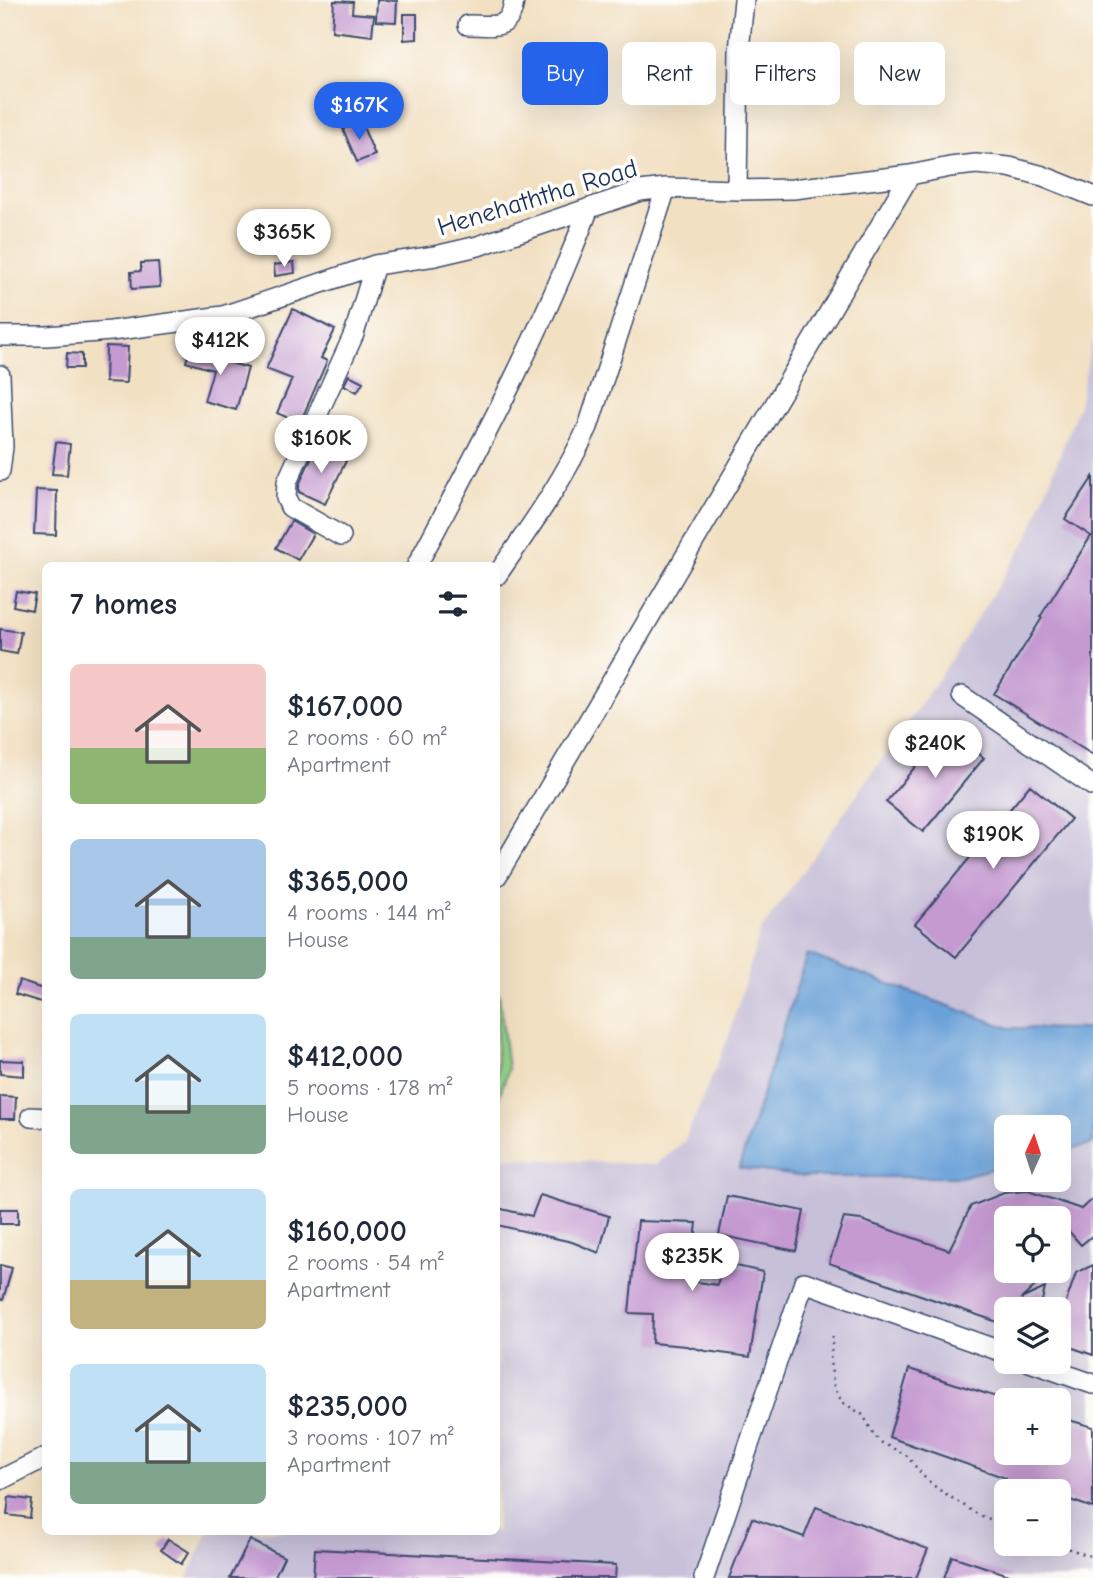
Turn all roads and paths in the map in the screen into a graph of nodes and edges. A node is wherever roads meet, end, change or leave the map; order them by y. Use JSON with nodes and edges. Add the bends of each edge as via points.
{"nodes":[{"id":1,"x":514,"y":0,"type":"edge"},
{"id":2,"x":744,"y":0,"type":"edge"},
{"id":3,"x":467,"y":26,"type":"dead end"},
{"id":4,"x":910,"y":175,"type":"junction"},
{"id":5,"x":666,"y":188,"type":"junction"},
{"id":6,"x":737,"y":190,"type":"junction"},
{"id":7,"x":1093,"y":197,"type":"edge"},
{"id":8,"x":589,"y":208,"type":"junction"},
{"id":9,"x":375,"y":265,"type":"junction"},
{"id":10,"x":0,"y":336,"type":"edge"},
{"id":11,"x":0,"y":375,"type":"edge"},
{"id":12,"x":0,"y":471,"type":"edge"},
{"id":13,"x":341,"y":536,"type":"dead end"},
{"id":14,"x":419,"y":562,"type":"edge"},
{"id":15,"x":500,"y":571,"type":"edge"},
{"id":16,"x":962,"y":696,"type":"dead end"},
{"id":17,"x":1093,"y":786,"type":"edge"},
{"id":18,"x":500,"y":871,"type":"edge"},
{"id":19,"x":832,"y":1336,"type":"dead end"},
{"id":20,"x":994,"y":1349,"type":"edge"},
{"id":21,"x":1064,"y":1374,"type":"edge"},
{"id":22,"x":1093,"y":1384,"type":"edge"},
{"id":23,"x":42,"y":1459,"type":"edge"},
{"id":24,"x":0,"y":1480,"type":"edge"},
{"id":25,"x":994,"y":1521,"type":"edge"},
{"id":26,"x":1071,"y":1549,"type":"edge"},
{"id":27,"x":1093,"y":1556,"type":"edge"},
{"id":28,"x":704,"y":1578,"type":"edge"}],
"edges":[{"from":1,"to":3,"type":"street","via":[[508,21]]},
{"from":2,"to":6,"type":"street"},
{"from":4,"to":6,"type":"street","name":"Henehaththa Road","via":[[793,189]]},
{"from":4,"to":7,"type":"street","name":"Henehaththa Road","via":[[976,164],[1009,167]]},
{"from":4,"to":18,"type":"street"},
{"from":5,"to":6,"type":"street","name":"Henehaththa Road"},
{"from":5,"to":8,"type":"street","name":"Henehaththa Road","via":[[640,191]]},
{"from":5,"to":15,"type":"street","via":[[588,427],[556,488]]},
{"from":8,"to":9,"type":"street","name":"Henehaththa Road","via":[[478,246]]},
{"from":8,"to":14,"type":"street","via":[[528,350]]},
{"from":9,"to":10,"type":"street","name":"Henehaththa Road","via":[[223,316],[111,331]]},
{"from":9,"to":13,"type":"street","via":[[355,334],[287,482],[290,507]]},
{"from":11,"to":12,"type":"street"},
{"from":16,"to":17,"type":"street"},
{"from":19,"to":25,"type":"path","via":[[834,1387],[842,1402],[863,1415],[882,1443],[906,1455],[938,1489]]},
{"from":20,"to":28,"type":"street","via":[[804,1282]]},
{"from":21,"to":22,"type":"street"},
{"from":23,"to":24,"type":"street"},
{"from":26,"to":27,"type":"path"}]}
